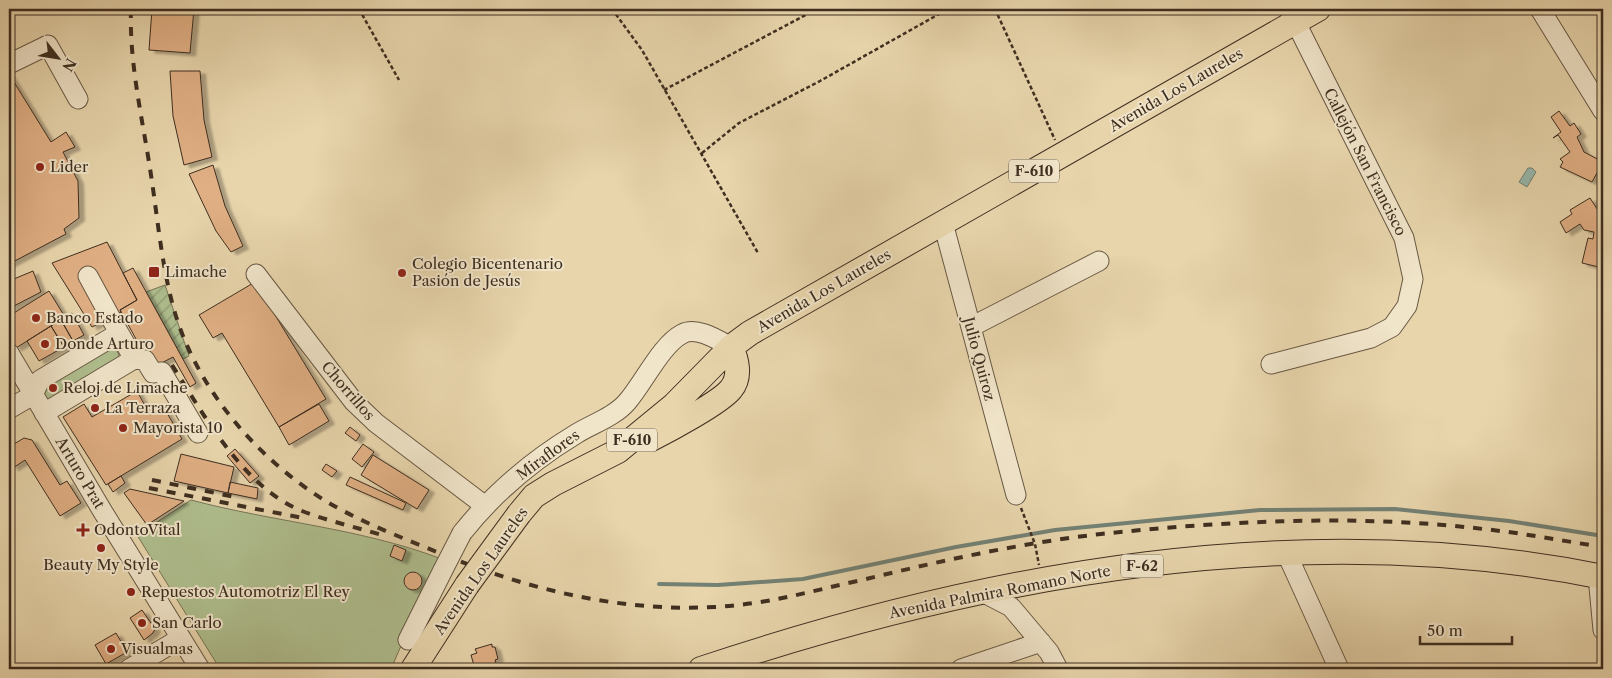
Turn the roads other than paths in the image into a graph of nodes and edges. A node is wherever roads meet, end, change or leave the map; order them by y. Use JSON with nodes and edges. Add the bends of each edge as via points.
{"nodes":[{"id":1,"x":1318,"y":9,"type":"edge"},
{"id":2,"x":1540,"y":9,"type":"edge"},
{"id":3,"x":1552,"y":9,"type":"edge"},
{"id":4,"x":1292,"y":15,"type":"edge"},
{"id":5,"x":9,"y":64,"type":"edge"},
{"id":6,"x":1603,"y":92,"type":"edge"},
{"id":7,"x":78,"y":99,"type":"dead end"},
{"id":8,"x":1603,"y":111,"type":"edge"},
{"id":9,"x":943,"y":223,"type":"junction"},
{"id":10,"x":1099,"y":261,"type":"dead end"},
{"id":11,"x":256,"y":274,"type":"dead end"},
{"id":12,"x":88,"y":276,"type":"dead end"},
{"id":13,"x":971,"y":326,"type":"junction"},
{"id":14,"x":119,"y":333,"type":"junction"},
{"id":15,"x":731,"y":347,"type":"junction"},
{"id":16,"x":9,"y":353,"type":"edge"},
{"id":17,"x":134,"y":360,"type":"junction"},
{"id":18,"x":1271,"y":364,"type":"dead end"},
{"id":19,"x":33,"y":395,"type":"junction"},
{"id":20,"x":9,"y":409,"type":"edge"},
{"id":21,"x":44,"y":413,"type":"junction"},
{"id":22,"x":198,"y":433,"type":"dead end"},
{"id":23,"x":1016,"y":495,"type":"road end"},
{"id":24,"x":484,"y":505,"type":"junction"},
{"id":25,"x":1286,"y":552,"type":"junction"},
{"id":26,"x":1601,"y":577,"type":"edge"},
{"id":27,"x":982,"y":592,"type":"junction"},
{"id":28,"x":1603,"y":630,"type":"edge"},
{"id":29,"x":181,"y":638,"type":"junction"},
{"id":30,"x":408,"y":640,"type":"dead end"},
{"id":31,"x":1041,"y":642,"type":"junction"},
{"id":32,"x":129,"y":669,"type":"edge"},
{"id":33,"x":200,"y":669,"type":"edge"},
{"id":34,"x":414,"y":669,"type":"edge"},
{"id":35,"x":701,"y":669,"type":"edge"},
{"id":36,"x":961,"y":669,"type":"edge"},
{"id":37,"x":1058,"y":669,"type":"edge"},
{"id":38,"x":1338,"y":669,"type":"edge"}],
"edges":[{"from":1,"to":4,"type":"main road","name":"Avenida Los Laureles","number":"F-610"},
{"from":2,"to":8,"type":"street"},
{"from":3,"to":6,"type":"street"},
{"from":4,"to":9,"type":"main road","name":"Avenida Los Laureles","number":"F-610","via":[[1062,155]]},
{"from":4,"to":18,"type":"street","name":"Callejón San Francisco","via":[[1404,238],[1413,279],[1407,306],[1392,327],[1371,338]]},
{"from":5,"to":7,"type":"street","via":[[48,45]]},
{"from":9,"to":13,"type":"street","name":"Julio Quiroz"},
{"from":9,"to":15,"type":"main road","name":"Avenida Los Laureles","number":"F-610","via":[[754,330]]},
{"from":10,"to":13,"type":"street"},
{"from":11,"to":24,"type":"street","name":"Chorrillos","via":[[354,402],[376,423]]},
{"from":12,"to":14,"type":"street"},
{"from":13,"to":23,"type":"street","name":"Julio Quiroz"},
{"from":14,"to":17,"type":"street"},
{"from":14,"to":19,"type":"street","via":[[40,380]]},
{"from":15,"to":24,"type":"street","name":"Miraflores","via":[[709,335],[682,334],[665,350],[626,404],[575,434],[526,469]]},
{"from":15,"to":34,"type":"main road","name":"Avenida Los Laureles","number":"F-610","bridge":true,"via":[[674,405],[618,451],[534,496],[467,585]]},
{"from":16,"to":19,"type":"street","name":"Arturo Prat"},
{"from":17,"to":21,"type":"street"},
{"from":17,"to":22,"type":"street","via":[[146,360],[153,373],[162,372]]},
{"from":19,"to":20,"type":"street"},
{"from":19,"to":21,"type":"street","name":"Arturo Prat"},
{"from":21,"to":29,"type":"street","name":"Arturo Prat"},
{"from":24,"to":30,"type":"street","name":"Miraflores","bridge":true,"via":[[462,533]]},
{"from":25,"to":26,"type":"main road","name":"Avenida Palmira Romano Norte","number":"F-62","via":[[1395,553],[1469,558]]},
{"from":25,"to":27,"type":"main road","name":"Avenida Palmira Romano Norte","number":"F-62","via":[[1139,566]]},
{"from":25,"to":38,"type":"street"},
{"from":26,"to":28,"type":"street"},
{"from":27,"to":31,"type":"street","via":[[1012,607]]},
{"from":27,"to":35,"type":"main road","name":"Avenida Palmira Romano Norte","number":"F-62","via":[[778,644]]},
{"from":29,"to":32,"type":"street"},
{"from":29,"to":33,"type":"street","name":"Arturo Prat"},
{"from":31,"to":36,"type":"street"},
{"from":31,"to":37,"type":"street"}]}
